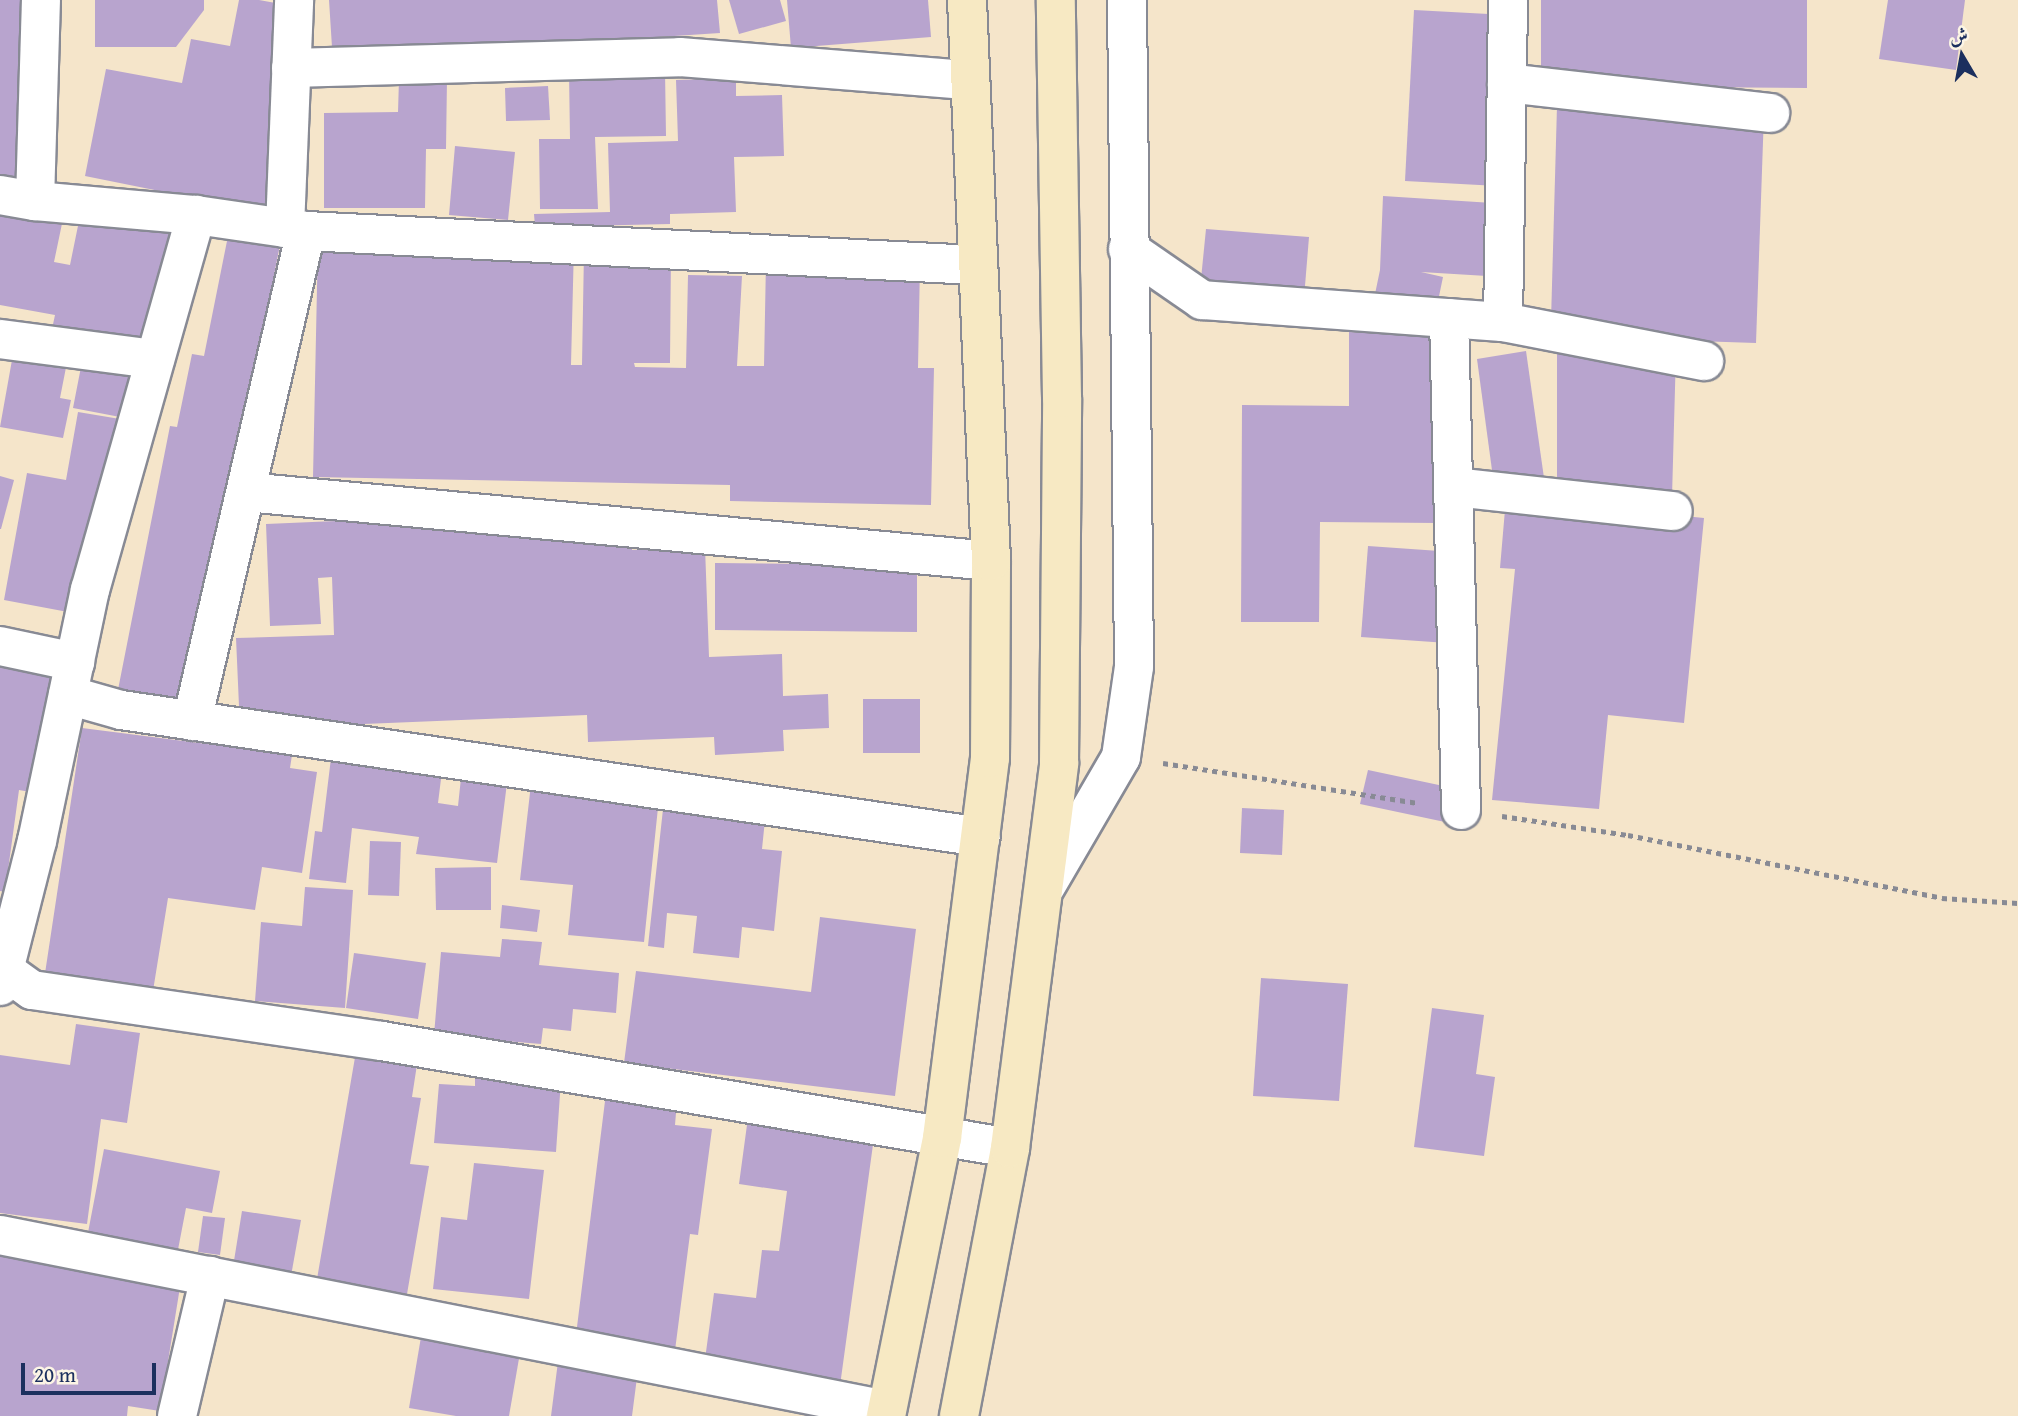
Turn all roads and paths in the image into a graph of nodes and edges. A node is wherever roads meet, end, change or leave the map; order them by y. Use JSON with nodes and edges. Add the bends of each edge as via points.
{"nodes":[{"id":1,"x":41,"y":0,"type":"edge"},
{"id":2,"x":294,"y":0,"type":"edge"},
{"id":3,"x":967,"y":0,"type":"edge"},
{"id":4,"x":1056,"y":0,"type":"edge"},
{"id":5,"x":1127,"y":0,"type":"edge"},
{"id":6,"x":1508,"y":0,"type":"edge"},
{"id":7,"x":291,"y":68,"type":"junction"},
{"id":8,"x":969,"y":80,"type":"junction"},
{"id":9,"x":1507,"y":83,"type":"junction"},
{"id":10,"x":1770,"y":113,"type":"dead end"},
{"id":11,"x":18,"y":198,"type":"edge"},
{"id":12,"x":196,"y":215,"type":"junction"},
{"id":13,"x":295,"y":230,"type":"junction"},
{"id":14,"x":1128,"y":249,"type":"junction"},
{"id":15,"x":976,"y":265,"type":"junction"},
{"id":16,"x":1449,"y":318,"type":"junction"},
{"id":17,"x":1503,"y":322,"type":"junction"},
{"id":18,"x":0,"y":339,"type":"edge"},
{"id":19,"x":155,"y":359,"type":"junction"},
{"id":20,"x":1704,"y":362,"type":"dead end"},
{"id":21,"x":1454,"y":486,"type":"junction"},
{"id":22,"x":246,"y":492,"type":"junction"},
{"id":23,"x":1673,"y":512,"type":"dead end"},
{"id":24,"x":991,"y":561,"type":"junction"},
{"id":25,"x":0,"y":646,"type":"edge"},
{"id":26,"x":71,"y":679,"type":"junction"},
{"id":27,"x":192,"y":721,"type":"junction"},
{"id":28,"x":1121,"y":757,"type":"junction"},
{"id":29,"x":1461,"y":810,"type":"junction"},
{"id":30,"x":981,"y":837,"type":"junction"},
{"id":31,"x":1046,"y":886,"type":"junction"},
{"id":32,"x":2018,"y":903,"type":"edge"},
{"id":33,"x":2,"y":974,"type":"edge"},
{"id":34,"x":942,"y":1138,"type":"junction"},
{"id":35,"x":1010,"y":1148,"type":"junction"},
{"id":36,"x":0,"y":1235,"type":"edge"},
{"id":37,"x":210,"y":1276,"type":"junction"},
{"id":38,"x":886,"y":1413,"type":"edge"},
{"id":39,"x":177,"y":1416,"type":"edge"},
{"id":40,"x":959,"y":1416,"type":"edge"}],
"edges":[{"from":1,"to":11,"type":"street"},
{"from":2,"to":7,"type":"street"},
{"from":3,"to":8,"type":"main road"},
{"from":4,"to":31,"type":"main road","via":[[1062,398],[1059,749]]},
{"from":5,"to":14,"type":"street"},
{"from":6,"to":9,"type":"street"},
{"from":7,"to":8,"type":"street","via":[[680,57]]},
{"from":7,"to":13,"type":"street"},
{"from":8,"to":15,"type":"main road"},
{"from":9,"to":10,"type":"street"},
{"from":9,"to":17,"type":"street"},
{"from":11,"to":12,"type":"street"},
{"from":12,"to":13,"type":"street"},
{"from":12,"to":19,"type":"street"},
{"from":13,"to":15,"type":"street"},
{"from":13,"to":22,"type":"street"},
{"from":14,"to":16,"type":"street","via":[[1202,300]]},
{"from":14,"to":28,"type":"street","via":[[1133,667]]},
{"from":15,"to":24,"type":"main road"},
{"from":16,"to":17,"type":"street"},
{"from":16,"to":21,"type":"street"},
{"from":17,"to":20,"type":"street"},
{"from":18,"to":19,"type":"street"},
{"from":19,"to":26,"type":"street","via":[[90,590]]},
{"from":21,"to":23,"type":"street"},
{"from":21,"to":29,"type":"street"},
{"from":22,"to":24,"type":"street"},
{"from":22,"to":27,"type":"street"},
{"from":24,"to":30,"type":"main road","via":[[990,758]]},
{"from":25,"to":26,"type":"street"},
{"from":26,"to":27,"type":"street","via":[[121,710]]},
{"from":26,"to":33,"type":"street","via":[[37,841]]},
{"from":27,"to":30,"type":"street"},
{"from":28,"to":29,"type":"path"},
{"from":28,"to":31,"type":"street"},
{"from":29,"to":32,"type":"path","via":[[1628,835],[1942,898]]},
{"from":30,"to":34,"type":"main road"},
{"from":31,"to":35,"type":"main road"},
{"from":33,"to":34,"type":"street","via":[[32,990],[382,1041]]},
{"from":34,"to":35,"type":"street"},
{"from":34,"to":38,"type":"main road"},
{"from":35,"to":40,"type":"main road"},
{"from":36,"to":37,"type":"street"},
{"from":37,"to":38,"type":"street"},
{"from":37,"to":39,"type":"street"}]}
